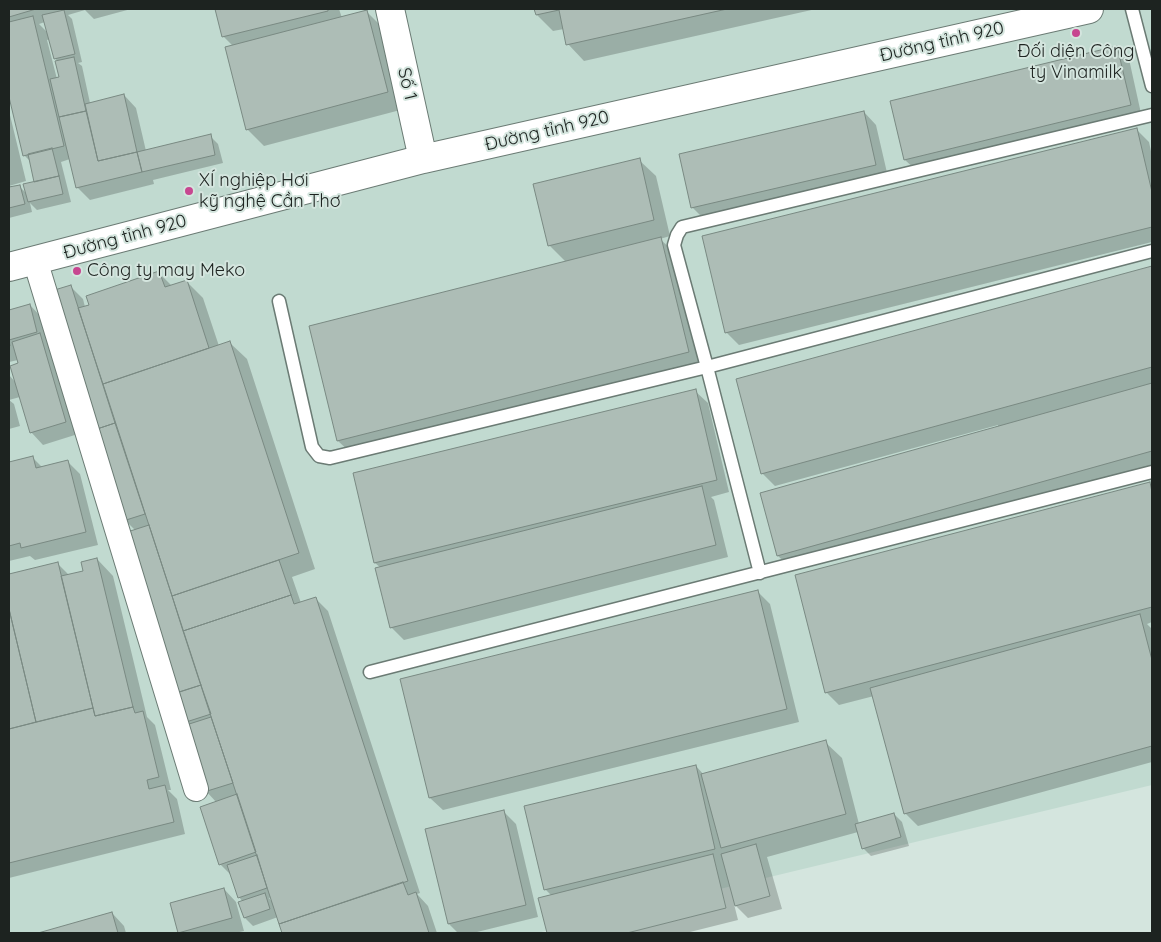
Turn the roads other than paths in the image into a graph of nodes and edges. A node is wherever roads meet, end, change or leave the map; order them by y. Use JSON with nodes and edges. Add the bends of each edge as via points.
{"nodes":[{"id":1,"x":390,"y":9,"type":"edge"},
{"id":2,"x":1089,"y":9,"type":"edge"},
{"id":3,"x":1132,"y":9,"type":"edge"},
{"id":4,"x":1152,"y":86,"type":"edge"},
{"id":5,"x":1152,"y":116,"type":"edge"},
{"id":6,"x":423,"y":159,"type":"junction"},
{"id":7,"x":1152,"y":251,"type":"edge"},
{"id":8,"x":35,"y":260,"type":"junction"},
{"id":9,"x":9,"y":267,"type":"edge"},
{"id":10,"x":279,"y":301,"type":"dead end"},
{"id":11,"x":707,"y":367,"type":"junction"},
{"id":12,"x":1152,"y":472,"type":"edge"},
{"id":13,"x":760,"y":573,"type":"junction"},
{"id":14,"x":370,"y":672,"type":"dead end"},
{"id":15,"x":196,"y":789,"type":"dead end"}],
"edges":[{"from":1,"to":6,"type":"main road","name":"Số 1"},
{"from":2,"to":6,"type":"main road","name":"Đường tỉnh 920"},
{"from":3,"to":4,"type":"lane"},
{"from":5,"to":11,"type":"lane","via":[[682,227],[674,245]]},
{"from":6,"to":8,"type":"main road","name":"Đường tỉnh 920"},
{"from":7,"to":11,"type":"lane"},
{"from":8,"to":9,"type":"main road","name":"Đường tỉnh 920"},
{"from":8,"to":15,"type":"street"},
{"from":10,"to":11,"type":"lane","via":[[312,447],[319,456],[330,458]]},
{"from":11,"to":13,"type":"lane"},
{"from":12,"to":13,"type":"lane"},
{"from":13,"to":14,"type":"lane"}]}
